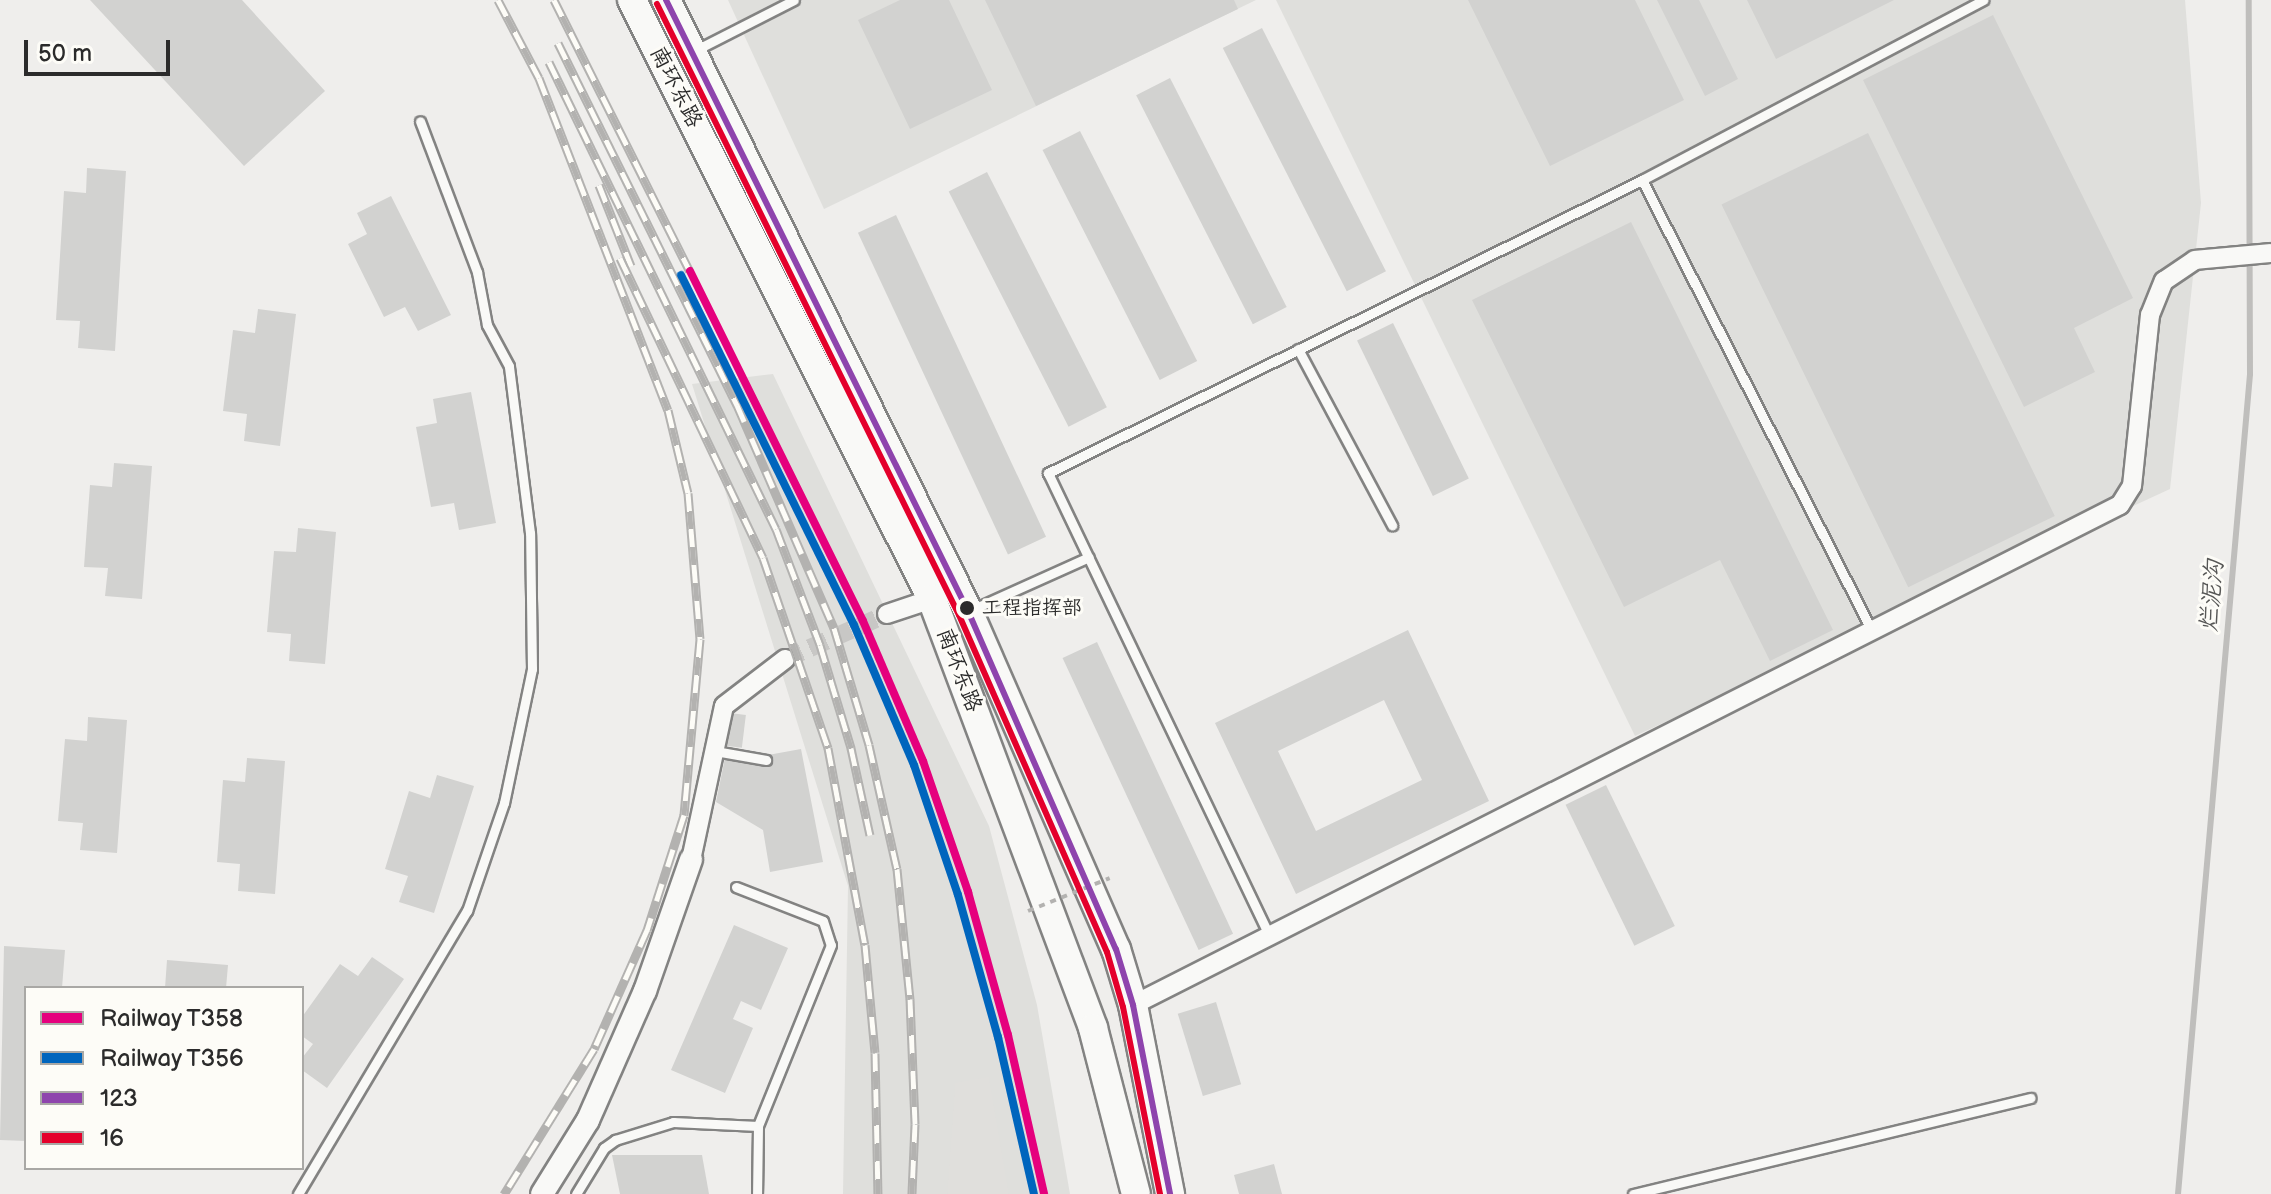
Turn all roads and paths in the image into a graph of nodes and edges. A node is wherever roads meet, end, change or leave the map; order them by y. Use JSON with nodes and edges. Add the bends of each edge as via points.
{"nodes":[{"id":1,"x":632,"y":0,"type":"edge"},
{"id":2,"x":666,"y":0,"type":"edge"},
{"id":3,"x":794,"y":0,"type":"edge"},
{"id":4,"x":1983,"y":0,"type":"edge"},
{"id":5,"x":691,"y":52,"type":"junction"},
{"id":6,"x":420,"y":121,"type":"dead end"},
{"id":7,"x":1642,"y":180,"type":"junction"},
{"id":8,"x":2271,"y":253,"type":"edge"},
{"id":9,"x":1298,"y":349,"type":"junction"},
{"id":10,"x":1392,"y":525,"type":"dead end"},
{"id":11,"x":1089,"y":557,"type":"junction"},
{"id":12,"x":932,"y":599,"type":"junction"},
{"id":13,"x":968,"y":611,"type":"junction"},
{"id":14,"x":887,"y":614,"type":"tunnel mouth"},
{"id":15,"x":1872,"y":631,"type":"junction"},
{"id":16,"x":785,"y":659,"type":"tunnel mouth"},
{"id":17,"x":715,"y":751,"type":"junction"},
{"id":18,"x":766,"y":760,"type":"dead end"},
{"id":19,"x":691,"y":860,"type":"joint"},
{"id":20,"x":1110,"y":878,"type":"dead end"},
{"id":21,"x":736,"y":887,"type":"dead end"},
{"id":22,"x":1028,"y":911,"type":"dead end"},
{"id":23,"x":1269,"y":935,"type":"junction"},
{"id":24,"x":1133,"y":1005,"type":"junction"},
{"id":25,"x":2031,"y":1098,"type":"dead end"},
{"id":26,"x":758,"y":1126,"type":"junction"},
{"id":27,"x":298,"y":1194,"type":"edge"},
{"id":28,"x":542,"y":1194,"type":"edge"},
{"id":29,"x":576,"y":1194,"type":"edge"},
{"id":30,"x":757,"y":1194,"type":"edge"},
{"id":31,"x":1136,"y":1194,"type":"edge"},
{"id":32,"x":1170,"y":1194,"type":"edge"},
{"id":33,"x":1633,"y":1194,"type":"edge"}],
"edges":[{"from":1,"to":12,"type":"highway","name":"南环东路"},
{"from":2,"to":5,"type":"highway","name":"南环东路"},
{"from":3,"to":5,"type":"lane"},
{"from":4,"to":7,"type":"lane"},
{"from":5,"to":13,"type":"highway","name":"南环东路"},
{"from":6,"to":27,"type":"lane","via":[[477,272],[487,325],[509,366],[534,577],[532,669],[504,803],[467,911]]},
{"from":7,"to":9,"type":"lane"},
{"from":7,"to":15,"type":"lane"},
{"from":8,"to":15,"type":"street","via":[[2195,260],[2178,268],[2154,297],[2132,486],[2120,505]]},
{"from":9,"to":10,"type":"lane"},
{"from":9,"to":11,"type":"lane","via":[[1048,473]]},
{"from":11,"to":13,"type":"lane"},
{"from":11,"to":23,"type":"lane"},
{"from":12,"to":14,"type":"street"},
{"from":12,"to":31,"type":"highway","name":"南环东路","via":[[1093,1028]]},
{"from":13,"to":24,"type":"highway","name":"南环东路","via":[[1116,949]]},
{"from":15,"to":23,"type":"street"},
{"from":16,"to":17,"type":"street","via":[[724,706]]},
{"from":17,"to":18,"type":"lane"},
{"from":17,"to":19,"type":"street"},
{"from":19,"to":28,"type":"street","via":[[645,991],[594,1105]]},
{"from":20,"to":22,"type":"path","bridge":true},
{"from":21,"to":26,"type":"lane","via":[[823,921],[831,945]]},
{"from":23,"to":24,"type":"street"},
{"from":24,"to":32,"type":"highway","name":"南环东路"},
{"from":25,"to":33,"type":"lane"},
{"from":26,"to":29,"type":"lane","via":[[673,1122],[615,1140],[604,1148]]},
{"from":26,"to":30,"type":"lane"}]}
